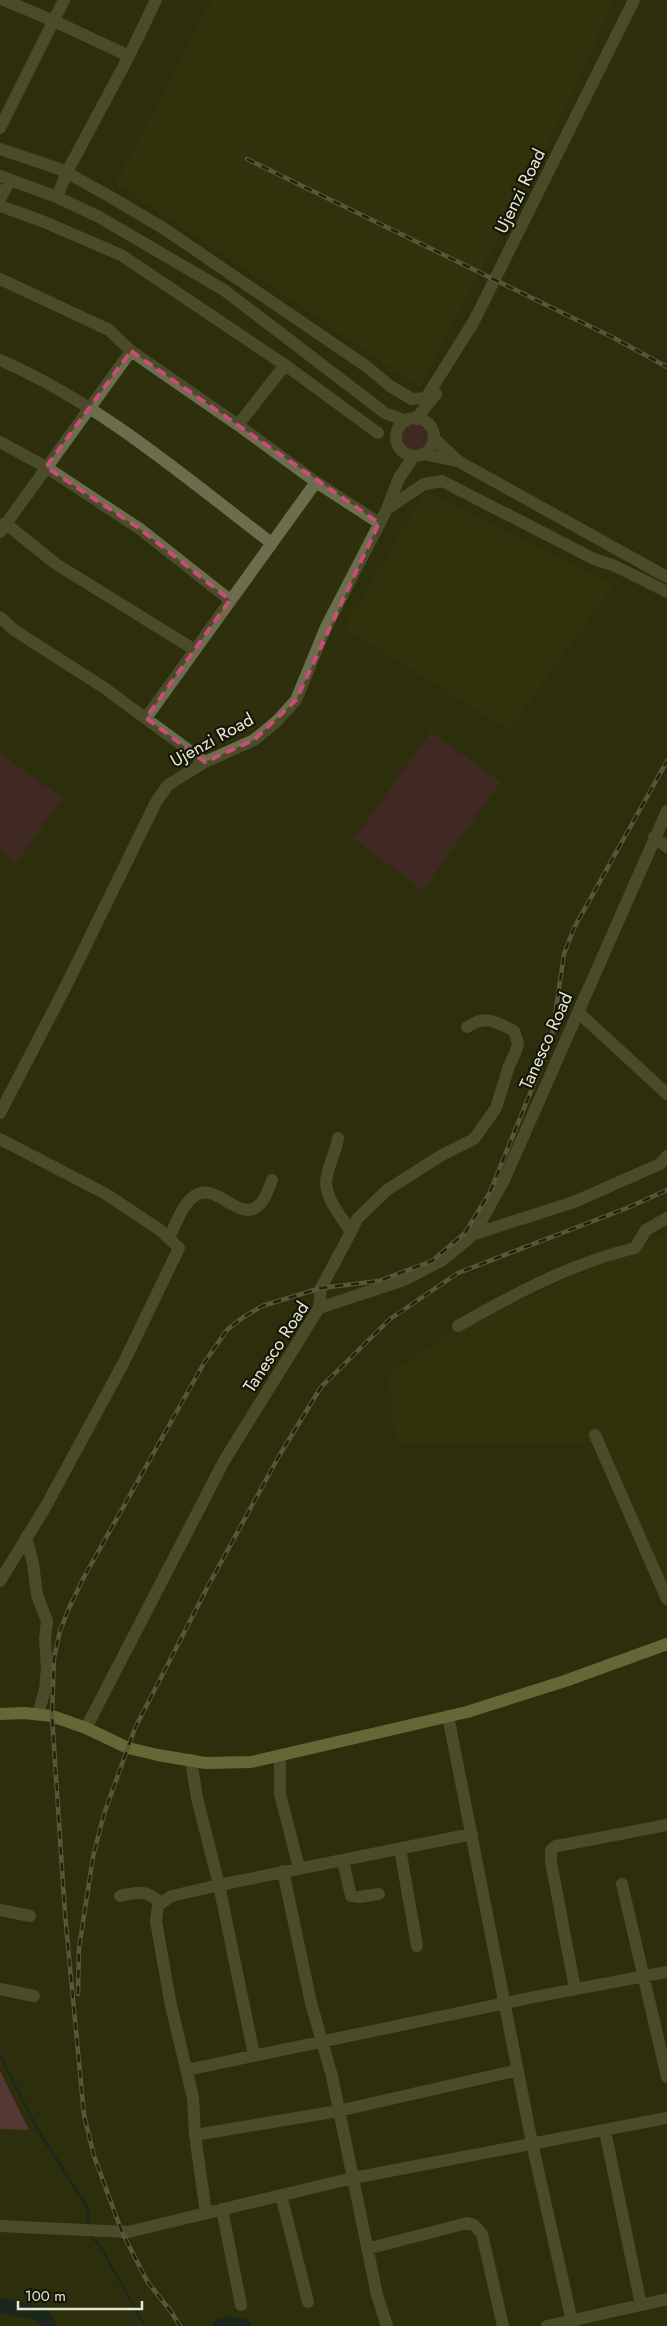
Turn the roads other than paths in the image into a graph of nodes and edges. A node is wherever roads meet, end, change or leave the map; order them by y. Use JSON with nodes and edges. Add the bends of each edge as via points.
{"nodes":[{"id":1,"x":4,"y":0,"type":"edge"},
{"id":2,"x":64,"y":0,"type":"edge"},
{"id":3,"x":156,"y":0,"type":"edge"},
{"id":4,"x":634,"y":0,"type":"edge"},
{"id":5,"x":54,"y":21,"type":"junction"},
{"id":6,"x":129,"y":56,"type":"junction"},
{"id":7,"x":0,"y":128,"type":"edge"},
{"id":8,"x":0,"y":149,"type":"edge"},
{"id":9,"x":67,"y":172,"type":"junction"},
{"id":10,"x":5,"y":178,"type":"edge"},
{"id":11,"x":57,"y":197,"type":"junction"},
{"id":12,"x":0,"y":199,"type":"edge"},
{"id":13,"x":0,"y":206,"type":"edge"},
{"id":14,"x":157,"y":225,"type":"junction"},
{"id":15,"x":146,"y":244,"type":"junction"},
{"id":16,"x":0,"y":279,"type":"edge"},
{"id":17,"x":474,"y":321,"type":"junction"},
{"id":18,"x":131,"y":351,"type":"junction"},
{"id":19,"x":0,"y":360,"type":"edge"},
{"id":20,"x":285,"y":365,"type":"junction"},
{"id":21,"x":435,"y":397,"type":"junction"},
{"id":22,"x":88,"y":408,"type":"junction"},
{"id":23,"x":385,"y":413,"type":"junction"},
{"id":24,"x":411,"y":420,"type":"junction"},
{"id":25,"x":238,"y":425,"type":"junction"},
{"id":26,"x":429,"y":425,"type":"junction"},
{"id":27,"x":378,"y":433,"type":"dead end"},
{"id":28,"x":434,"y":438,"type":"junction"},
{"id":29,"x":397,"y":440,"type":"junction"},
{"id":30,"x":0,"y":442,"type":"edge"},
{"id":31,"x":419,"y":455,"type":"junction"},
{"id":32,"x":458,"y":461,"type":"junction"},
{"id":33,"x":46,"y":467,"type":"junction"},
{"id":34,"x":398,"y":478,"type":"junction"},
{"id":35,"x":316,"y":482,"type":"junction"},
{"id":36,"x":387,"y":509,"type":"junction"},
{"id":37,"x":379,"y":522,"type":"junction"},
{"id":38,"x":3,"y":527,"type":"edge"},
{"id":39,"x":270,"y":542,"type":"junction"},
{"id":40,"x":667,"y":577,"type":"edge"},
{"id":41,"x":667,"y":592,"type":"edge"},
{"id":42,"x":230,"y":600,"type":"junction"},
{"id":43,"x":0,"y":617,"type":"edge"},
{"id":44,"x":195,"y":650,"type":"junction"},
{"id":45,"x":146,"y":718,"type":"junction"},
{"id":46,"x":205,"y":762,"type":"junction"},
{"id":47,"x":667,"y":810,"type":"edge"},
{"id":48,"x":654,"y":837,"type":"junction"},
{"id":49,"x":667,"y":846,"type":"edge"},
{"id":50,"x":578,"y":1012,"type":"junction"},
{"id":51,"x":467,"y":1027,"type":"dead end"},
{"id":52,"x":667,"y":1094,"type":"edge"},
{"id":53,"x":0,"y":1113,"type":"edge"},
{"id":54,"x":338,"y":1138,"type":"dead end"},
{"id":55,"x":0,"y":1139,"type":"edge"},
{"id":56,"x":667,"y":1156,"type":"edge"},
{"id":57,"x":272,"y":1180,"type":"dead end"},
{"id":58,"x":667,"y":1218,"type":"edge"},
{"id":59,"x":351,"y":1232,"type":"junction"},
{"id":60,"x":474,"y":1234,"type":"junction"},
{"id":61,"x":169,"y":1237,"type":"junction"},
{"id":62,"x":319,"y":1308,"type":"junction"},
{"id":63,"x":458,"y":1326,"type":"dead end"},
{"id":64,"x":595,"y":1435,"type":"dead end"},
{"id":65,"x":26,"y":1537,"type":"junction"},
{"id":66,"x":0,"y":1581,"type":"edge"},
{"id":67,"x":667,"y":1599,"type":"edge"},
{"id":68,"x":667,"y":1644,"type":"edge"},
{"id":69,"x":0,"y":1714,"type":"edge"},
{"id":70,"x":38,"y":1714,"type":"junction"},
{"id":71,"x":448,"y":1716,"type":"junction"},
{"id":72,"x":86,"y":1728,"type":"junction"},
{"id":73,"x":280,"y":1756,"type":"junction"},
{"id":74,"x":191,"y":1760,"type":"junction"},
{"id":75,"x":667,"y":1825,"type":"edge"},
{"id":76,"x":472,"y":1834,"type":"junction"},
{"id":77,"x":400,"y":1849,"type":"junction"},
{"id":78,"x":343,"y":1861,"type":"junction"},
{"id":79,"x":299,"y":1868,"type":"junction"},
{"id":80,"x":283,"y":1871,"type":"junction"},
{"id":81,"x":622,"y":1884,"type":"dead end"},
{"id":82,"x":219,"y":1885,"type":"junction"},
{"id":83,"x":379,"y":1894,"type":"dead end"},
{"id":84,"x":120,"y":1896,"type":"dead end"},
{"id":85,"x":160,"y":1903,"type":"junction"},
{"id":86,"x":0,"y":1910,"type":"edge"},
{"id":87,"x":30,"y":1916,"type":"dead end"},
{"id":88,"x":417,"y":1946,"type":"dead end"},
{"id":89,"x":667,"y":1972,"type":"edge"},
{"id":90,"x":644,"y":1977,"type":"junction"},
{"id":91,"x":0,"y":1989,"type":"edge"},
{"id":92,"x":575,"y":1989,"type":"junction"},
{"id":93,"x":34,"y":1996,"type":"dead end"},
{"id":94,"x":506,"y":2003,"type":"junction"},
{"id":95,"x":663,"y":2040,"type":"edge"},
{"id":96,"x":322,"y":2042,"type":"junction"},
{"id":97,"x":254,"y":2055,"type":"junction"},
{"id":98,"x":187,"y":2070,"type":"junction"},
{"id":99,"x":518,"y":2070,"type":"junction"},
{"id":100,"x":667,"y":2077,"type":"edge"},
{"id":101,"x":338,"y":2111,"type":"junction"},
{"id":102,"x":667,"y":2118,"type":"edge"},
{"id":103,"x":605,"y":2131,"type":"junction"},
{"id":104,"x":195,"y":2135,"type":"junction"},
{"id":105,"x":532,"y":2143,"type":"junction"},
{"id":106,"x":353,"y":2178,"type":"junction"},
{"id":107,"x":281,"y":2194,"type":"junction"},
{"id":108,"x":222,"y":2209,"type":"junction"},
{"id":109,"x":206,"y":2213,"type":"junction"},
{"id":110,"x":0,"y":2226,"type":"edge"},
{"id":111,"x":367,"y":2249,"type":"junction"},
{"id":112,"x":667,"y":2299,"type":"edge"},
{"id":113,"x":308,"y":2302,"type":"dead end"},
{"id":114,"x":241,"y":2305,"type":"dead end"},
{"id":115,"x":641,"y":2305,"type":"junction"},
{"id":116,"x":572,"y":2323,"type":"edge"},
{"id":117,"x":387,"y":2326,"type":"edge"},
{"id":118,"x":503,"y":2326,"type":"edge"},
{"id":119,"x":547,"y":2326,"type":"edge"}],
"edges":[{"from":1,"to":5,"type":"street"},
{"from":2,"to":5,"type":"street"},
{"from":3,"to":6,"type":"street"},
{"from":4,"to":17,"type":"street","name":"Ujenzi Road"},
{"from":5,"to":6,"type":"street"},
{"from":5,"to":7,"type":"street"},
{"from":6,"to":9,"type":"street"},
{"from":8,"to":9,"type":"street"},
{"from":9,"to":11,"type":"street"},
{"from":9,"to":14,"type":"street"},
{"from":10,"to":11,"type":"street"},
{"from":10,"to":12,"type":"street"},
{"from":11,"to":15,"type":"street"},
{"from":13,"to":20,"type":"street","via":[[121,255]]},
{"from":14,"to":15,"type":"street"},
{"from":14,"to":17,"type":"street","via":[[412,399],[426,398]]},
{"from":15,"to":23,"type":"street","via":[[224,290]]},
{"from":16,"to":18,"type":"street","via":[[109,330]]},
{"from":17,"to":21,"type":"street","name":"Ujenzi Road"},
{"from":18,"to":22,"type":"street"},
{"from":18,"to":25,"type":"street"},
{"from":19,"to":22,"type":"street"},
{"from":20,"to":25,"type":"street"},
{"from":20,"to":27,"type":"street"},
{"from":21,"to":24,"type":"street"},
{"from":21,"to":26,"type":"street"},
{"from":22,"to":33,"type":"street"},
{"from":22,"to":39,"type":"street"},
{"from":23,"to":24,"type":"street"},
{"from":23,"to":29,"type":"street"},
{"from":24,"to":26,"type":"street"},
{"from":24,"to":29,"type":"street","via":[[398,428]]},
{"from":25,"to":35,"type":"street"},
{"from":26,"to":28,"type":"street"},
{"from":28,"to":31,"type":"street","via":[[431,447]]},
{"from":28,"to":32,"type":"street"},
{"from":29,"to":31,"type":"street","via":[[405,453]]},
{"from":29,"to":34,"type":"street"},
{"from":30,"to":33,"type":"street"},
{"from":31,"to":32,"type":"street"},
{"from":31,"to":34,"type":"street"},
{"from":32,"to":40,"type":"street"},
{"from":33,"to":38,"type":"street"},
{"from":33,"to":42,"type":"street","via":[[140,529]]},
{"from":34,"to":36,"type":"street","name":"Ujenzi Road"},
{"from":35,"to":37,"type":"street"},
{"from":35,"to":39,"type":"street"},
{"from":36,"to":37,"type":"street","name":"Ujenzi Road"},
{"from":36,"to":41,"type":"street","via":[[424,484],[442,481],[588,556]]},
{"from":37,"to":46,"type":"street","name":"Ujenzi Road","via":[[326,627],[296,700],[254,740]]},
{"from":38,"to":44,"type":"street","via":[[56,564]]},
{"from":39,"to":42,"type":"street"},
{"from":42,"to":44,"type":"street"},
{"from":43,"to":45,"type":"street","via":[[14,630]]},
{"from":44,"to":45,"type":"street"},
{"from":45,"to":46,"type":"street"},
{"from":46,"to":53,"type":"street","name":"Ujenzi Road","via":[[168,785],[156,802]]},
{"from":47,"to":48,"type":"street","name":"Tanesco Road"},
{"from":48,"to":49,"type":"street"},
{"from":48,"to":50,"type":"street","name":"Tanesco Road"},
{"from":50,"to":52,"type":"street"},
{"from":50,"to":60,"type":"street","name":"Tanesco Road","via":[[504,1180]]},
{"from":51,"to":59,"type":"street","via":[[480,1019],[514,1031],[518,1043],[496,1108],[474,1139],[387,1190],[357,1219]]},
{"from":54,"to":59,"type":"street","via":[[326,1177],[326,1191]]},
{"from":55,"to":61,"type":"street","via":[[106,1194]]},
{"from":56,"to":60,"type":"street","via":[[660,1164],[574,1202]]},
{"from":57,"to":61,"type":"street","via":[[262,1202],[251,1210],[241,1209],[216,1195],[202,1192],[194,1195]]},
{"from":58,"to":63,"type":"street","via":[[646,1230],[635,1248],[574,1266]]},
{"from":59,"to":62,"type":"street","via":[[321,1288]]},
{"from":60,"to":62,"type":"street","name":"Tanesco Road","via":[[441,1261],[404,1280]]},
{"from":61,"to":65,"type":"street","via":[[179,1248],[173,1263],[124,1362]]},
{"from":62,"to":72,"type":"street","name":"Tanesco Road","via":[[224,1461]]},
{"from":64,"to":67,"type":"street"},
{"from":65,"to":66,"type":"street"},
{"from":65,"to":70,"type":"street","via":[[37,1595],[47,1621],[45,1690]]},
{"from":68,"to":71,"type":"main road","via":[[506,1701]]},
{"from":69,"to":70,"type":"main road"},
{"from":70,"to":72,"type":"main road"},
{"from":71,"to":73,"type":"main road"},
{"from":71,"to":76,"type":"street"},
{"from":72,"to":74,"type":"main road","via":[[128,1748]]},
{"from":73,"to":74,"type":"main road","via":[[251,1762],[205,1763]]},
{"from":73,"to":79,"type":"street","via":[[280,1794]]},
{"from":74,"to":82,"type":"street"},
{"from":75,"to":92,"type":"street","via":[[556,1846],[551,1850]]},
{"from":76,"to":77,"type":"street"},
{"from":76,"to":94,"type":"street"},
{"from":77,"to":78,"type":"street"},
{"from":77,"to":88,"type":"street"},
{"from":78,"to":79,"type":"street"},
{"from":78,"to":83,"type":"street","via":[[351,1896]]},
{"from":79,"to":80,"type":"street"},
{"from":80,"to":82,"type":"street"},
{"from":80,"to":96,"type":"street"},
{"from":81,"to":90,"type":"street"},
{"from":82,"to":85,"type":"street","via":[[172,1896]]},
{"from":82,"to":97,"type":"street"},
{"from":84,"to":85,"type":"street","via":[[151,1894]]},
{"from":85,"to":98,"type":"street","via":[[156,1922]]},
{"from":86,"to":87,"type":"street"},
{"from":89,"to":90,"type":"street"},
{"from":90,"to":92,"type":"street"},
{"from":90,"to":95,"type":"street"},
{"from":91,"to":93,"type":"street"},
{"from":92,"to":94,"type":"street"},
{"from":94,"to":96,"type":"street"},
{"from":94,"to":99,"type":"street"},
{"from":95,"to":100,"type":"street"},
{"from":96,"to":97,"type":"street"},
{"from":96,"to":101,"type":"street"},
{"from":97,"to":98,"type":"street"},
{"from":98,"to":104,"type":"street"},
{"from":99,"to":101,"type":"street"},
{"from":99,"to":105,"type":"street"},
{"from":101,"to":104,"type":"street"},
{"from":101,"to":106,"type":"street"},
{"from":102,"to":103,"type":"street"},
{"from":103,"to":105,"type":"street"},
{"from":103,"to":115,"type":"street"},
{"from":104,"to":109,"type":"street"},
{"from":105,"to":106,"type":"street"},
{"from":105,"to":116,"type":"street"},
{"from":106,"to":107,"type":"street"},
{"from":106,"to":111,"type":"street"},
{"from":107,"to":108,"type":"street"},
{"from":107,"to":113,"type":"street"},
{"from":108,"to":109,"type":"street"},
{"from":108,"to":114,"type":"street"},
{"from":109,"to":110,"type":"street","via":[[128,2232]]},
{"from":111,"to":117,"type":"street"},
{"from":111,"to":118,"type":"street","via":[[467,2224],[474,2225],[482,2234]]},
{"from":112,"to":115,"type":"street"},
{"from":115,"to":116,"type":"street"},
{"from":116,"to":119,"type":"street"}]}
